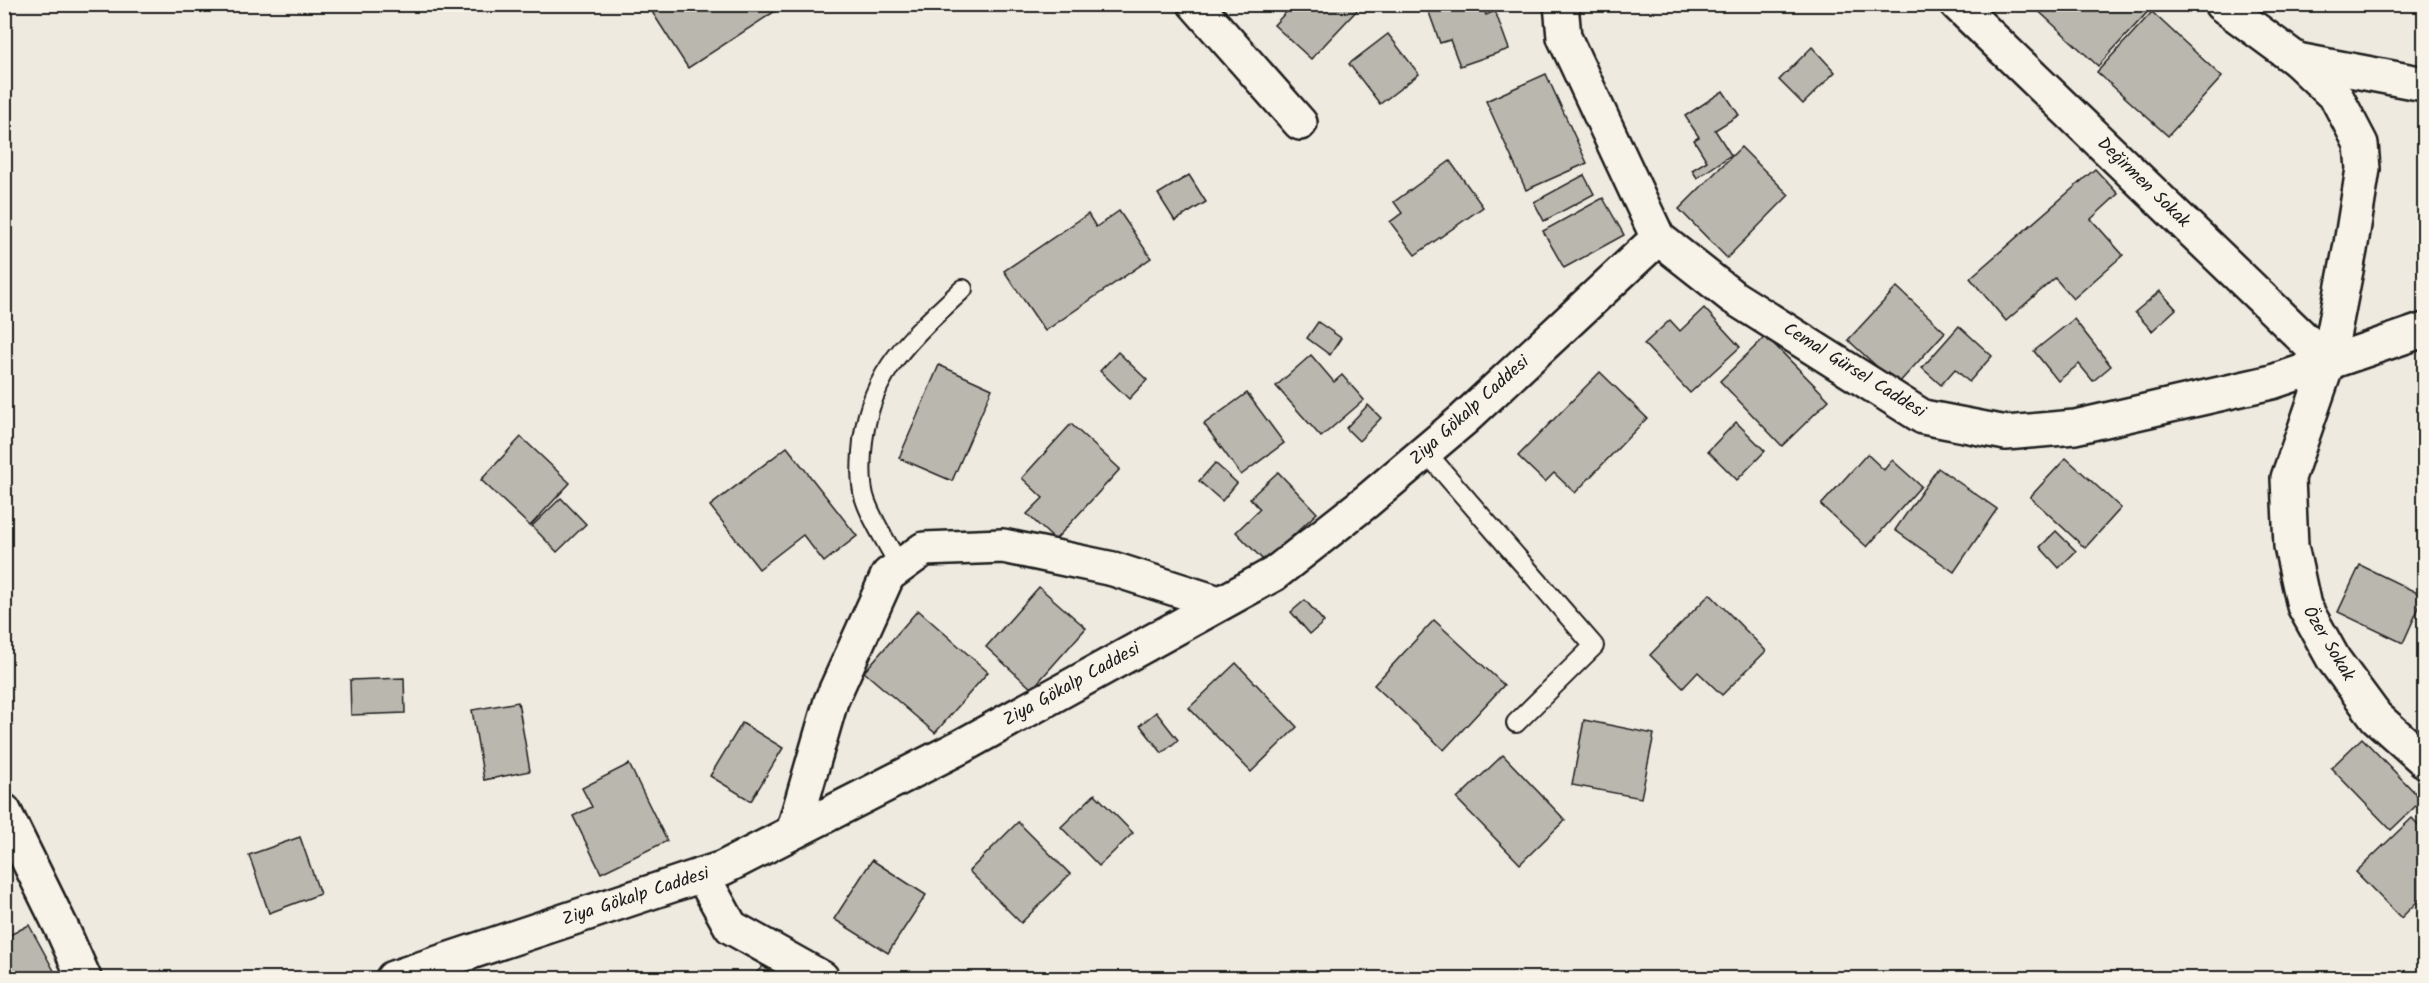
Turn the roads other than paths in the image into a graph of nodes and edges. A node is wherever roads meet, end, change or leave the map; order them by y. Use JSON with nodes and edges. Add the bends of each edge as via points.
{"nodes":[{"id":1,"x":1195,"y":4,"type":"edge"},
{"id":2,"x":1561,"y":4,"type":"edge"},
{"id":3,"x":1957,"y":4,"type":"edge"},
{"id":4,"x":2221,"y":4,"type":"edge"},
{"id":5,"x":2297,"y":60,"type":"junction"},
{"id":6,"x":2424,"y":84,"type":"edge"},
{"id":7,"x":1300,"y":123,"type":"dead end"},
{"id":8,"x":1658,"y":238,"type":"junction"},
{"id":9,"x":963,"y":290,"type":"dead end"},
{"id":10,"x":2424,"y":330,"type":"edge"},
{"id":11,"x":2328,"y":362,"type":"junction"},
{"id":12,"x":1425,"y":451,"type":"junction"},
{"id":13,"x":900,"y":567,"type":"junction"},
{"id":14,"x":1219,"y":603,"type":"junction"},
{"id":15,"x":1516,"y":723,"type":"dead end"},
{"id":16,"x":2424,"y":760,"type":"edge"},
{"id":17,"x":4,"y":811,"type":"edge"},
{"id":18,"x":793,"y":832,"type":"junction"},
{"id":19,"x":702,"y":875,"type":"junction"},
{"id":20,"x":84,"y":978,"type":"edge"},
{"id":21,"x":393,"y":978,"type":"edge"},
{"id":22,"x":822,"y":978,"type":"edge"}],
"edges":[{"from":1,"to":7,"type":"street"},
{"from":2,"to":8,"type":"street","name":"Cemal Gürsel Caddesi","via":[[1564,37]]},
{"from":3,"to":11,"type":"street","name":"Değirmen Sokak"},
{"from":4,"to":5,"type":"street","name":"Özer Sokak"},
{"from":5,"to":6,"type":"street"},
{"from":5,"to":11,"type":"street","name":"Özer Sokak","via":[[2337,98],[2361,144],[2363,170]]},
{"from":8,"to":11,"type":"street","name":"Cemal Gürsel Caddesi","via":[[1733,297],[1923,417],[2006,433],[2075,427],[2272,382]]},
{"from":8,"to":12,"type":"street","name":"Ziya Gökalp Caddesi"},
{"from":9,"to":13,"type":"lane","via":[[909,339],[878,386],[868,412],[861,466],[865,500]]},
{"from":10,"to":11,"type":"street","name":"Cemal Gürsel Caddesi"},
{"from":11,"to":16,"type":"street","name":"Özer Sokak","via":[[2288,477],[2291,546],[2304,606],[2334,660],[2376,717]]},
{"from":12,"to":14,"type":"street","name":"Ziya Gökalp Caddesi","via":[[1274,574]]},
{"from":12,"to":15,"type":"lane","via":[[1594,646]]},
{"from":13,"to":14,"type":"street","via":[[924,549],[1003,546],[1113,569]]},
{"from":13,"to":18,"type":"street","via":[[888,575],[831,701]]},
{"from":14,"to":18,"type":"street","name":"Ziya Gökalp Caddesi","via":[[962,746]]},
{"from":17,"to":20,"type":"street"},
{"from":18,"to":19,"type":"street","name":"Ziya Gökalp Caddesi"},
{"from":19,"to":21,"type":"street","name":"Ziya Gökalp Caddesi"},
{"from":19,"to":22,"type":"street","via":[[731,927]]}]}
